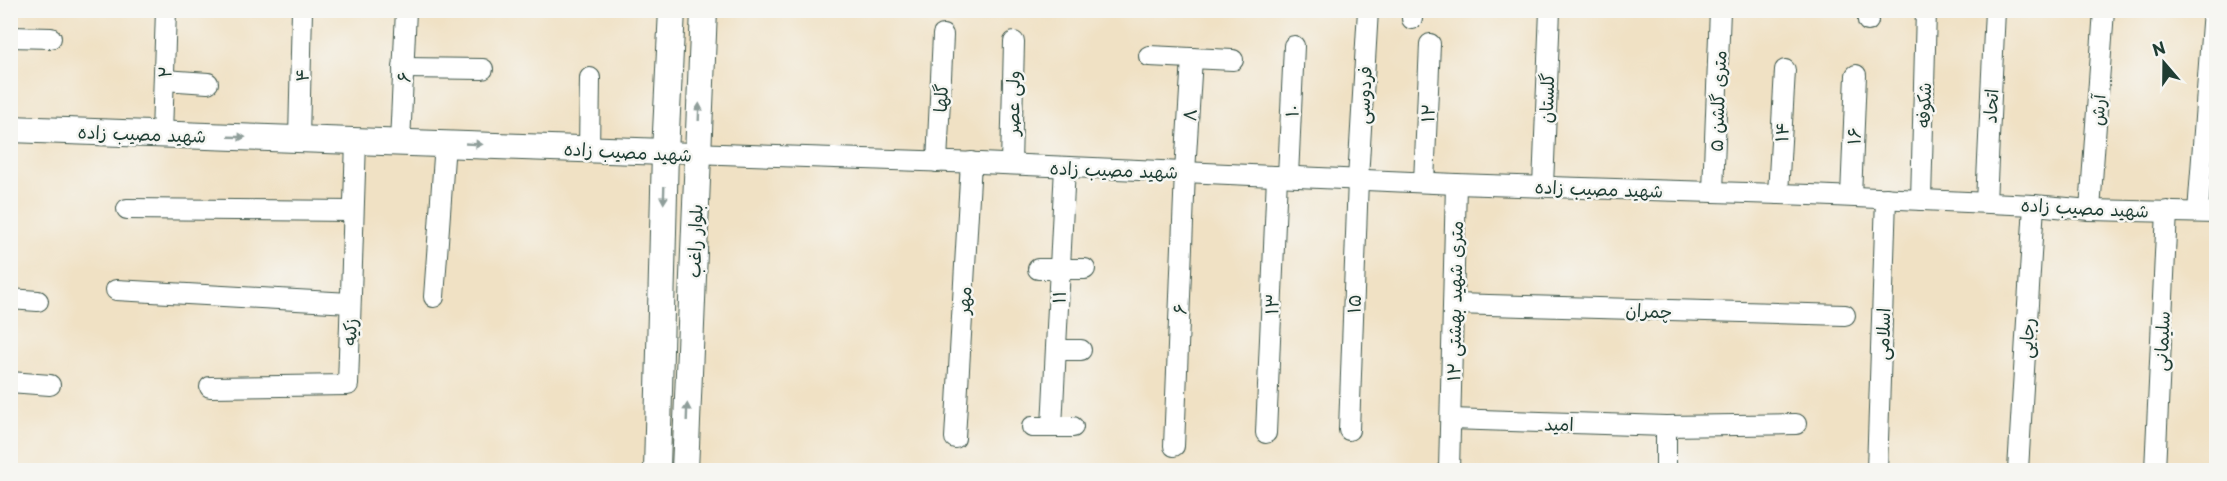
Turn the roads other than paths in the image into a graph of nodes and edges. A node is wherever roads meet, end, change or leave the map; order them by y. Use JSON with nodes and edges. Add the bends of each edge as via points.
{"nodes":[{"id":1,"x":166,"y":10,"type":"edge"},
{"id":2,"x":302,"y":10,"type":"edge"},
{"id":3,"x":406,"y":10,"type":"edge"},
{"id":4,"x":672,"y":10,"type":"edge"},
{"id":5,"x":704,"y":10,"type":"edge"},
{"id":6,"x":1368,"y":10,"type":"edge"},
{"id":7,"x":1550,"y":10,"type":"edge"},
{"id":8,"x":1720,"y":10,"type":"edge"},
{"id":9,"x":1926,"y":10,"type":"edge"},
{"id":10,"x":1995,"y":10,"type":"edge"},
{"id":11,"x":2103,"y":10,"type":"edge"},
{"id":12,"x":2213,"y":10,"type":"edge"},
{"id":13,"x":943,"y":35,"type":"dead end"},
{"id":14,"x":10,"y":37,"type":"edge"},
{"id":15,"x":51,"y":38,"type":"dead end"},
{"id":16,"x":1014,"y":42,"type":"dead end"},
{"id":17,"x":1430,"y":44,"type":"dead end"},
{"id":18,"x":1294,"y":46,"type":"dead end"},
{"id":19,"x":1149,"y":56,"type":"dead end"},
{"id":20,"x":1192,"y":58,"type":"junction"},
{"id":21,"x":1233,"y":60,"type":"dead end"},
{"id":22,"x":403,"y":68,"type":"junction"},
{"id":23,"x":483,"y":69,"type":"dead end"},
{"id":24,"x":1785,"y":70,"type":"dead end"},
{"id":25,"x":1856,"y":75,"type":"dead end"},
{"id":26,"x":591,"y":78,"type":"dead end"},
{"id":27,"x":164,"y":80,"type":"junction"},
{"id":28,"x":208,"y":83,"type":"dead end"},
{"id":29,"x":10,"y":129,"type":"edge"},
{"id":30,"x":162,"y":134,"type":"junction"},
{"id":31,"x":299,"y":139,"type":"junction"},
{"id":32,"x":356,"y":141,"type":"junction"},
{"id":33,"x":400,"y":143,"type":"junction"},
{"id":34,"x":445,"y":143,"type":"junction"},
{"id":35,"x":589,"y":150,"type":"junction"},
{"id":36,"x":665,"y":152,"type":"junction"},
{"id":37,"x":698,"y":154,"type":"junction"},
{"id":38,"x":937,"y":162,"type":"junction"},
{"id":39,"x":971,"y":162,"type":"junction"},
{"id":40,"x":1011,"y":164,"type":"junction"},
{"id":41,"x":1065,"y":166,"type":"junction"},
{"id":42,"x":1185,"y":172,"type":"junction"},
{"id":43,"x":1283,"y":176,"type":"junction"},
{"id":44,"x":1358,"y":179,"type":"junction"},
{"id":45,"x":1424,"y":182,"type":"junction"},
{"id":46,"x":1456,"y":183,"type":"junction"},
{"id":47,"x":1543,"y":186,"type":"junction"},
{"id":48,"x":1713,"y":191,"type":"junction"},
{"id":49,"x":1778,"y":194,"type":"junction"},
{"id":50,"x":1851,"y":196,"type":"junction"},
{"id":51,"x":1886,"y":198,"type":"junction"},
{"id":52,"x":1920,"y":200,"type":"junction"},
{"id":53,"x":1986,"y":202,"type":"junction"},
{"id":54,"x":2034,"y":205,"type":"junction"},
{"id":55,"x":127,"y":209,"type":"dead end"},
{"id":56,"x":2090,"y":210,"type":"junction"},
{"id":57,"x":2167,"y":211,"type":"junction"},
{"id":58,"x":353,"y":212,"type":"junction"},
{"id":59,"x":2207,"y":212,"type":"edge"},
{"id":60,"x":1038,"y":269,"type":"dead end"},
{"id":61,"x":1060,"y":269,"type":"junction"},
{"id":62,"x":1084,"y":269,"type":"dead end"},
{"id":63,"x":116,"y":290,"type":"dead end"},
{"id":64,"x":434,"y":297,"type":"dead end"},
{"id":65,"x":10,"y":299,"type":"edge"},
{"id":66,"x":38,"y":301,"type":"dead end"},
{"id":67,"x":350,"y":303,"type":"junction"},
{"id":68,"x":1454,"y":304,"type":"junction"},
{"id":69,"x":1845,"y":315,"type":"dead end"},
{"id":70,"x":1056,"y":350,"type":"junction"},
{"id":71,"x":1081,"y":350,"type":"dead end"},
{"id":72,"x":10,"y":382,"type":"edge"},
{"id":73,"x":50,"y":385,"type":"dead end"},
{"id":74,"x":210,"y":387,"type":"dead end"},
{"id":75,"x":1451,"y":419,"type":"junction"},
{"id":76,"x":1796,"y":424,"type":"dead end"},
{"id":77,"x":1666,"y":426,"type":"junction"},
{"id":78,"x":1032,"y":427,"type":"dead end"},
{"id":79,"x":1052,"y":427,"type":"junction"},
{"id":80,"x":1073,"y":427,"type":"dead end"},
{"id":81,"x":1349,"y":430,"type":"dead end"},
{"id":82,"x":1266,"y":433,"type":"dead end"},
{"id":83,"x":955,"y":438,"type":"dead end"},
{"id":84,"x":1174,"y":446,"type":"dead end"},
{"id":85,"x":657,"y":471,"type":"edge"},
{"id":86,"x":685,"y":471,"type":"edge"},
{"id":87,"x":1449,"y":471,"type":"edge"},
{"id":88,"x":1666,"y":471,"type":"edge"},
{"id":89,"x":1877,"y":471,"type":"edge"},
{"id":90,"x":2018,"y":471,"type":"edge"},
{"id":91,"x":2156,"y":471,"type":"edge"}],
"edges":[{"from":1,"to":27,"type":"street","name":"۲"},
{"from":2,"to":31,"type":"street","name":"۴"},
{"from":3,"to":22,"type":"street","name":"۶"},
{"from":4,"to":36,"type":"street","name":"بلوار راغب"},
{"from":37,"to":5,"type":"street","name":"بلوار راغب","one_way":true},
{"from":6,"to":44,"type":"street","name":"فردوسی"},
{"from":7,"to":47,"type":"street","name":"گلستان"},
{"from":8,"to":48,"type":"street","name":"۵ متری گلشن"},
{"from":9,"to":52,"type":"street","name":"شکوفه"},
{"from":10,"to":53,"type":"street","name":"اتحاد"},
{"from":11,"to":56,"type":"street","name":"آرش"},
{"from":12,"to":59,"type":"street"},
{"from":13,"to":38,"type":"street","name":"گلها"},
{"from":14,"to":15,"type":"street"},
{"from":16,"to":40,"type":"street","name":"ولی عصر"},
{"from":17,"to":45,"type":"street","name":"۱۲"},
{"from":18,"to":43,"type":"street","name":"۱۰"},
{"from":19,"to":20,"type":"street"},
{"from":20,"to":21,"type":"street"},
{"from":20,"to":42,"type":"street","name":"۸"},
{"from":22,"to":23,"type":"street"},
{"from":22,"to":33,"type":"street","name":"۶"},
{"from":24,"to":49,"type":"street","name":"۱۴"},
{"from":25,"to":50,"type":"street","name":"۱۶"},
{"from":26,"to":35,"type":"street"},
{"from":27,"to":28,"type":"street"},
{"from":27,"to":30,"type":"street","name":"۲"},
{"from":29,"to":30,"type":"street","name":"شهید مصیب زاده"},
{"from":30,"to":31,"type":"street","name":"شهید مصیب زاده","one_way":true},
{"from":31,"to":32,"type":"street","name":"شهید مصیب زاده"},
{"from":32,"to":33,"type":"street","name":"شهید مصیب زاده"},
{"from":32,"to":58,"type":"street","name":"زکیه"},
{"from":33,"to":34,"type":"street","name":"شهید مصیب زاده"},
{"from":34,"to":35,"type":"street","name":"شهید مصیب زاده","one_way":true},
{"from":34,"to":64,"type":"street"},
{"from":35,"to":36,"type":"street","name":"شهید مصیب زاده"},
{"from":36,"to":37,"type":"street","name":"شهید مصیب زاده"},
{"from":36,"to":85,"type":"street","name":"بلوار راغب","one_way":true},
{"from":37,"to":38,"type":"street","name":"شهید مصیب زاده"},
{"from":86,"to":37,"type":"street","name":"بلوار راغب","one_way":true},
{"from":38,"to":39,"type":"street","name":"شهید مصیب زاده"},
{"from":39,"to":40,"type":"street","name":"شهید مصیب زاده"},
{"from":39,"to":83,"type":"street","name":"مهر"},
{"from":40,"to":41,"type":"street","name":"شهید مصیب زاده"},
{"from":41,"to":42,"type":"street","name":"شهید مصیب زاده"},
{"from":41,"to":61,"type":"street","name":"۱۱"},
{"from":42,"to":43,"type":"street","name":"شهید مصیب زاده"},
{"from":42,"to":84,"type":"street","name":"۶"},
{"from":43,"to":44,"type":"street","name":"شهید مصیب زاده"},
{"from":43,"to":82,"type":"street","name":"۱۳"},
{"from":44,"to":45,"type":"street","name":"شهید مصیب زاده"},
{"from":44,"to":81,"type":"street","name":"۱۵"},
{"from":45,"to":46,"type":"street","name":"شهید مصیب زاده"},
{"from":46,"to":47,"type":"street","name":"شهید مصیب زاده"},
{"from":46,"to":68,"type":"street","name":"۱۲ متری شهید بهشتی"},
{"from":47,"to":48,"type":"street","name":"شهید مصیب زاده"},
{"from":48,"to":49,"type":"street","name":"شهید مصیب زاده"},
{"from":49,"to":50,"type":"street","name":"شهید مصیب زاده"},
{"from":50,"to":51,"type":"street","name":"شهید مصیب زاده"},
{"from":51,"to":52,"type":"street","name":"شهید مصیب زاده"},
{"from":51,"to":89,"type":"street","name":"اسلامی"},
{"from":52,"to":53,"type":"street","name":"شهید مصیب زاده"},
{"from":53,"to":54,"type":"street","name":"شهید مصیب زاده"},
{"from":54,"to":56,"type":"street","name":"شهید مصیب زاده"},
{"from":54,"to":90,"type":"street","name":"رجایی"},
{"from":55,"to":58,"type":"street"},
{"from":56,"to":57,"type":"street","name":"شهید مصیب زاده"},
{"from":57,"to":59,"type":"street","name":"شهید مصیب زاده"},
{"from":57,"to":91,"type":"street","name":"سلیمانی"},
{"from":58,"to":67,"type":"street","name":"زکیه"},
{"from":60,"to":61,"type":"street"},
{"from":61,"to":62,"type":"street"},
{"from":61,"to":70,"type":"street","name":"۱۱"},
{"from":63,"to":67,"type":"street"},
{"from":65,"to":66,"type":"street"},
{"from":67,"to":74,"type":"street","name":"زکیه","via":[[348,386]]},
{"from":68,"to":69,"type":"street","name":"چمران"},
{"from":68,"to":75,"type":"street","name":"۱۲ متری شهید بهشتی"},
{"from":70,"to":71,"type":"street"},
{"from":70,"to":79,"type":"street","name":"۱۱"},
{"from":72,"to":73,"type":"street"},
{"from":75,"to":77,"type":"street","name":"امید"},
{"from":75,"to":87,"type":"street","name":"۱۲ متری شهید بهشتی"},
{"from":76,"to":77,"type":"street","name":"امید"},
{"from":77,"to":88,"type":"street"},
{"from":78,"to":79,"type":"street"},
{"from":79,"to":80,"type":"street"}]}
